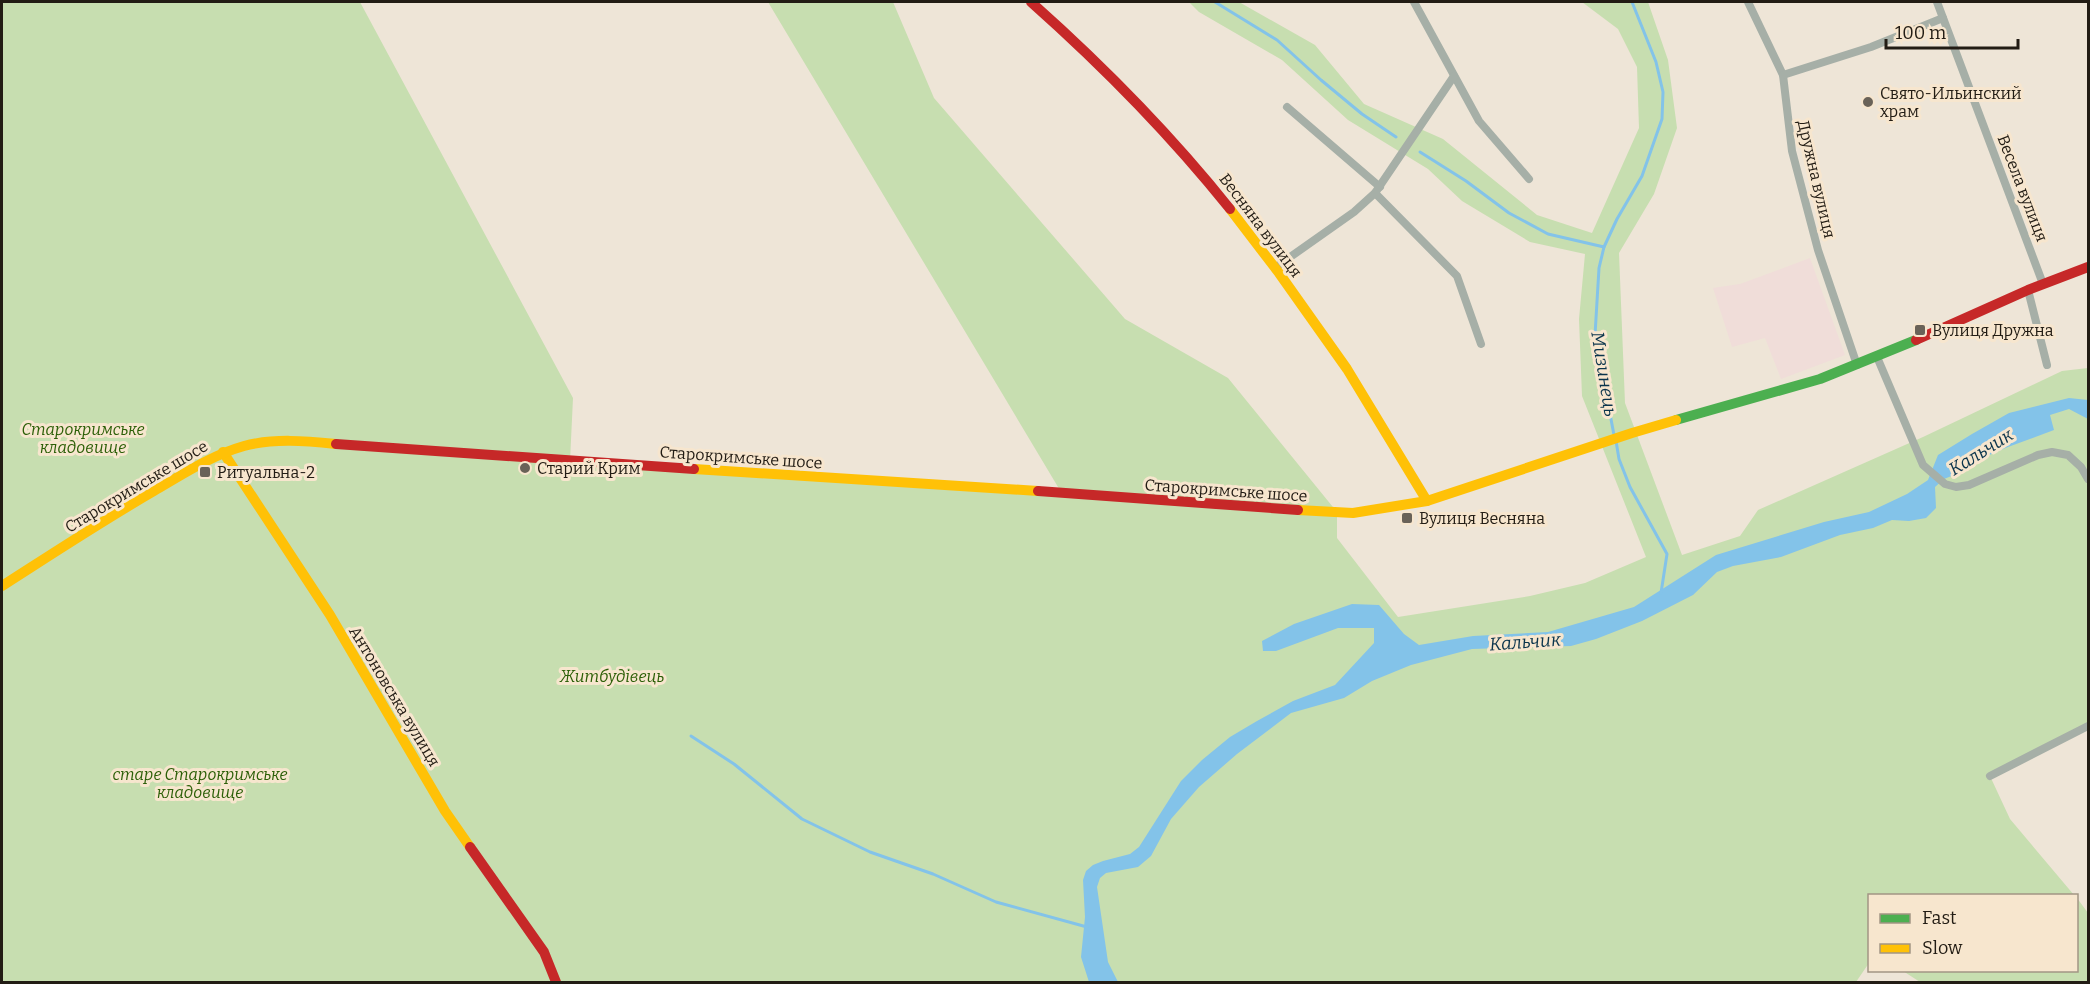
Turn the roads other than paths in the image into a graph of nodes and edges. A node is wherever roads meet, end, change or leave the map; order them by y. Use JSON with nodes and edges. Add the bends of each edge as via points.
{"nodes":[{"id":1,"x":1031,"y":2,"type":"edge"},
{"id":2,"x":1414,"y":2,"type":"edge"},
{"id":3,"x":1748,"y":2,"type":"edge"},
{"id":4,"x":1936,"y":2,"type":"edge"},
{"id":5,"x":1943,"y":18,"type":"junction"},
{"id":6,"x":1783,"y":75,"type":"junction"},
{"id":7,"x":1454,"y":76,"type":"junction"},
{"id":8,"x":1287,"y":107,"type":"dead end"},
{"id":9,"x":1529,"y":179,"type":"dead end"},
{"id":10,"x":1378,"y":190,"type":"junction"},
{"id":11,"x":1275,"y":267,"type":"junction"},
{"id":12,"x":2088,"y":267,"type":"edge"},
{"id":13,"x":2043,"y":284,"type":"junction"},
{"id":14,"x":2028,"y":290,"type":"junction"},
{"id":15,"x":1481,"y":344,"type":"dead end"},
{"id":16,"x":1877,"y":357,"type":"junction"},
{"id":17,"x":1857,"y":365,"type":"junction"},
{"id":18,"x":2047,"y":365,"type":"dead end"},
{"id":19,"x":223,"y":452,"type":"junction"},
{"id":20,"x":2088,"y":479,"type":"edge"},
{"id":21,"x":1427,"y":501,"type":"junction"},
{"id":22,"x":2,"y":586,"type":"edge"},
{"id":23,"x":2088,"y":726,"type":"edge"},
{"id":24,"x":1990,"y":776,"type":"dead end"},
{"id":25,"x":556,"y":982,"type":"edge"}],
"edges":[{"from":1,"to":11,"type":"street","name":"Весняна вулиця","via":[[1144,109],[1212,185]]},
{"from":2,"to":7,"type":"street"},
{"from":3,"to":6,"type":"street","name":"Дружна вулиця"},
{"from":4,"to":5,"type":"street","name":"Весела вулиця"},
{"from":5,"to":6,"type":"street","via":[[1871,47]]},
{"from":5,"to":13,"type":"street","name":"Весела вулиця"},
{"from":6,"to":17,"type":"street","name":"Дружна вулиця","via":[[1789,133],[1800,180],[1818,250]]},
{"from":7,"to":9,"type":"street","via":[[1479,122]]},
{"from":7,"to":10,"type":"street"},
{"from":8,"to":10,"type":"street"},
{"from":10,"to":11,"type":"street","via":[[1354,212]]},
{"from":10,"to":15,"type":"street","via":[[1457,276]]},
{"from":11,"to":21,"type":"street","name":"Весняна вулиця","via":[[1359,386]]},
{"from":12,"to":13,"type":"street","name":"Старокримське шосе"},
{"from":13,"to":14,"type":"street","name":"Старокримське шосе"},
{"from":14,"to":16,"type":"street","name":"Старокримське шосе"},
{"from":14,"to":18,"type":"street"},
{"from":16,"to":17,"type":"street","name":"Старокримське шосе"},
{"from":16,"to":20,"type":"street","via":[[1923,465],[1945,484],[1969,485],[2052,452],[2068,455]]},
{"from":17,"to":21,"type":"street","name":"Старокримське шосе","via":[[1795,387],[1600,443]]},
{"from":19,"to":21,"type":"street","name":"Старокримське шосе","via":[[266,442],[300,441],[1337,512],[1380,510]]},
{"from":19,"to":22,"type":"street","name":"Старокримське шосе","via":[[106,519]]},
{"from":19,"to":25,"type":"street","name":"Антоновська вулиця","via":[[330,615],[445,811],[544,952]]},
{"from":23,"to":24,"type":"street"}]}
